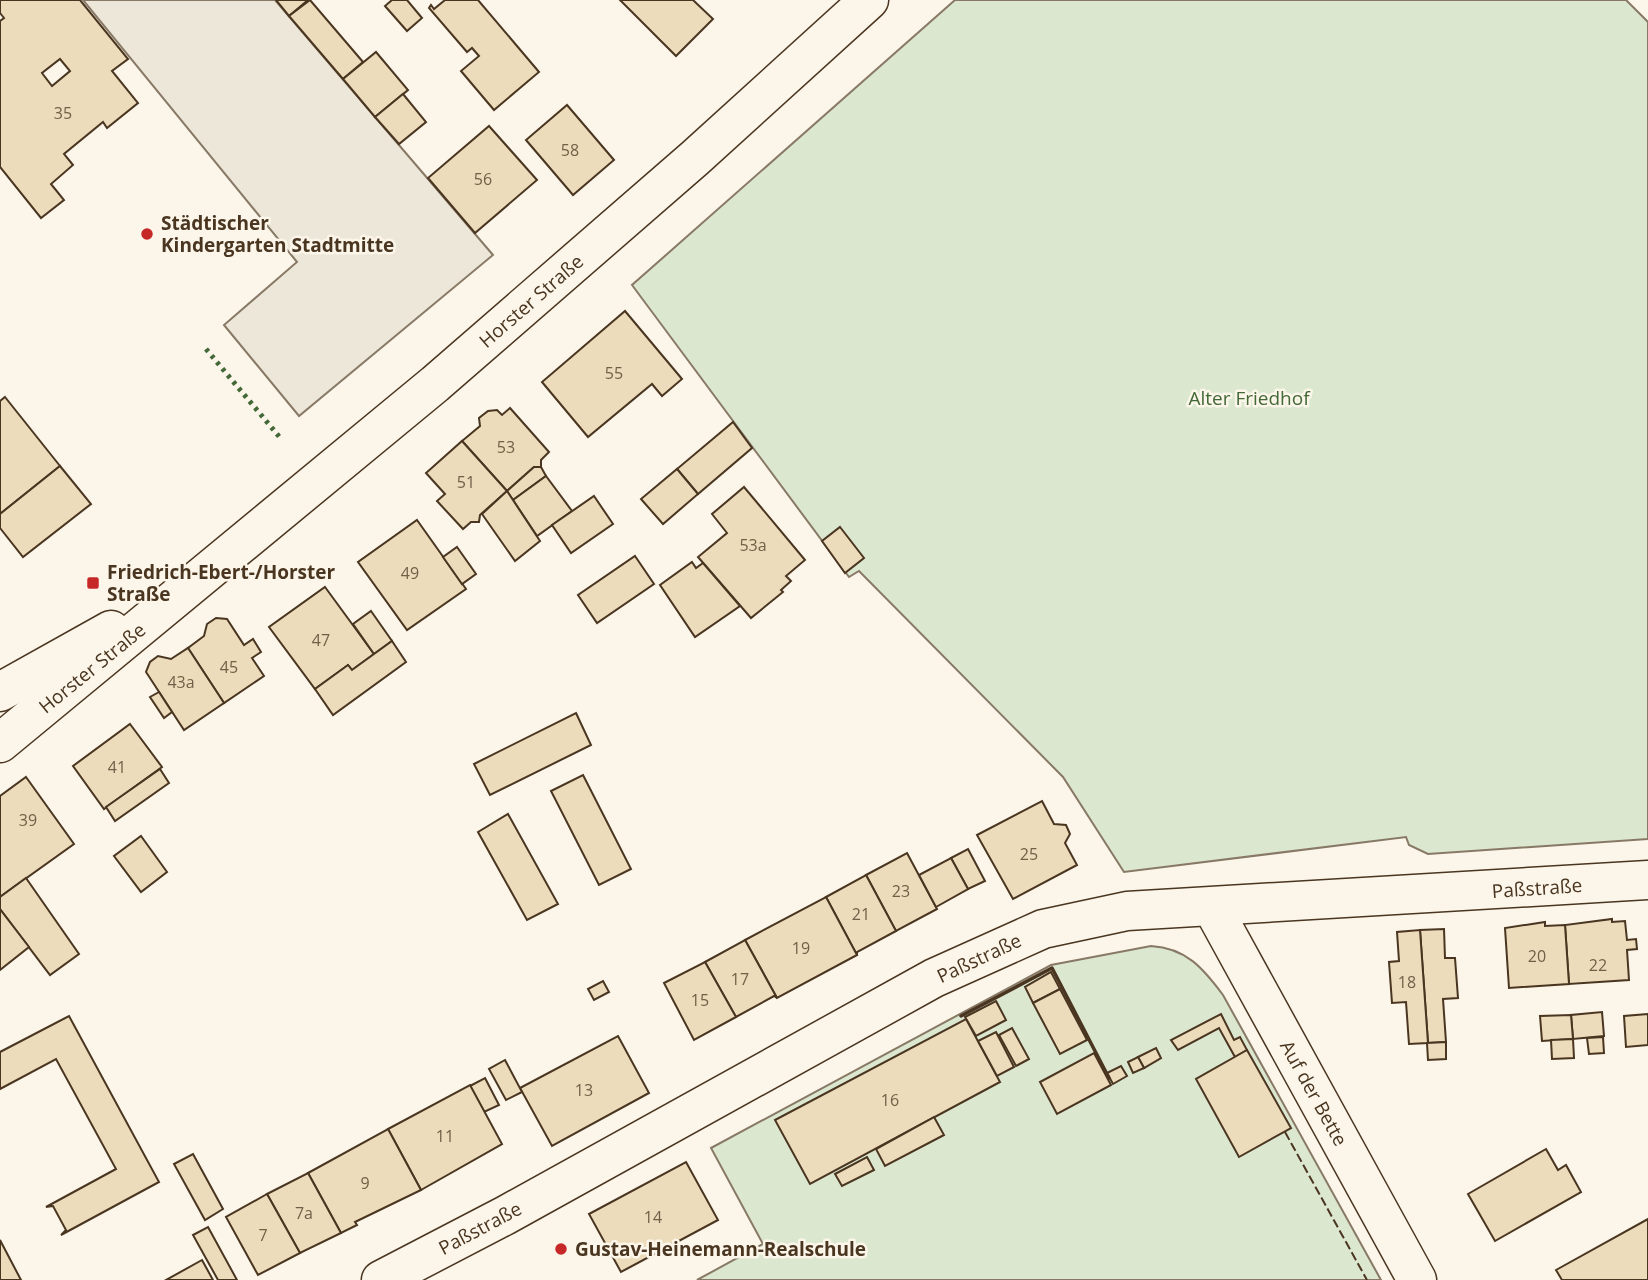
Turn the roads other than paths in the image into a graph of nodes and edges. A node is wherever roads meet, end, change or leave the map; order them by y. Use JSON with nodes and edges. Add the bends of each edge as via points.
{"nodes":[{"id":1,"x":869,"y":0,"type":"edge"},
{"id":2,"x":184,"y":593,"type":"junction"},
{"id":3,"x":0,"y":692,"type":"edge"},
{"id":4,"x":0,"y":743,"type":"edge"},
{"id":5,"x":1648,"y":880,"type":"edge"},
{"id":6,"x":1212,"y":907,"type":"junction"},
{"id":7,"x":381,"y":1280,"type":"edge"},
{"id":8,"x":1417,"y":1280,"type":"edge"}],
"edges":[{"from":1,"to":2,"type":"street","name":"Horster Straße","via":[[456,366]]},
{"from":2,"to":3,"type":"street","name":"Horster Straße"},
{"from":2,"to":4,"type":"street","name":"Horster Straße"},
{"from":5,"to":6,"type":"street","name":"Paßstraße"},
{"from":6,"to":7,"type":"street","name":"Paßstraße","via":[[1127,911],[1031,934],[934,978]]},
{"from":6,"to":8,"type":"street","name":"Auf der Bette"}]}
